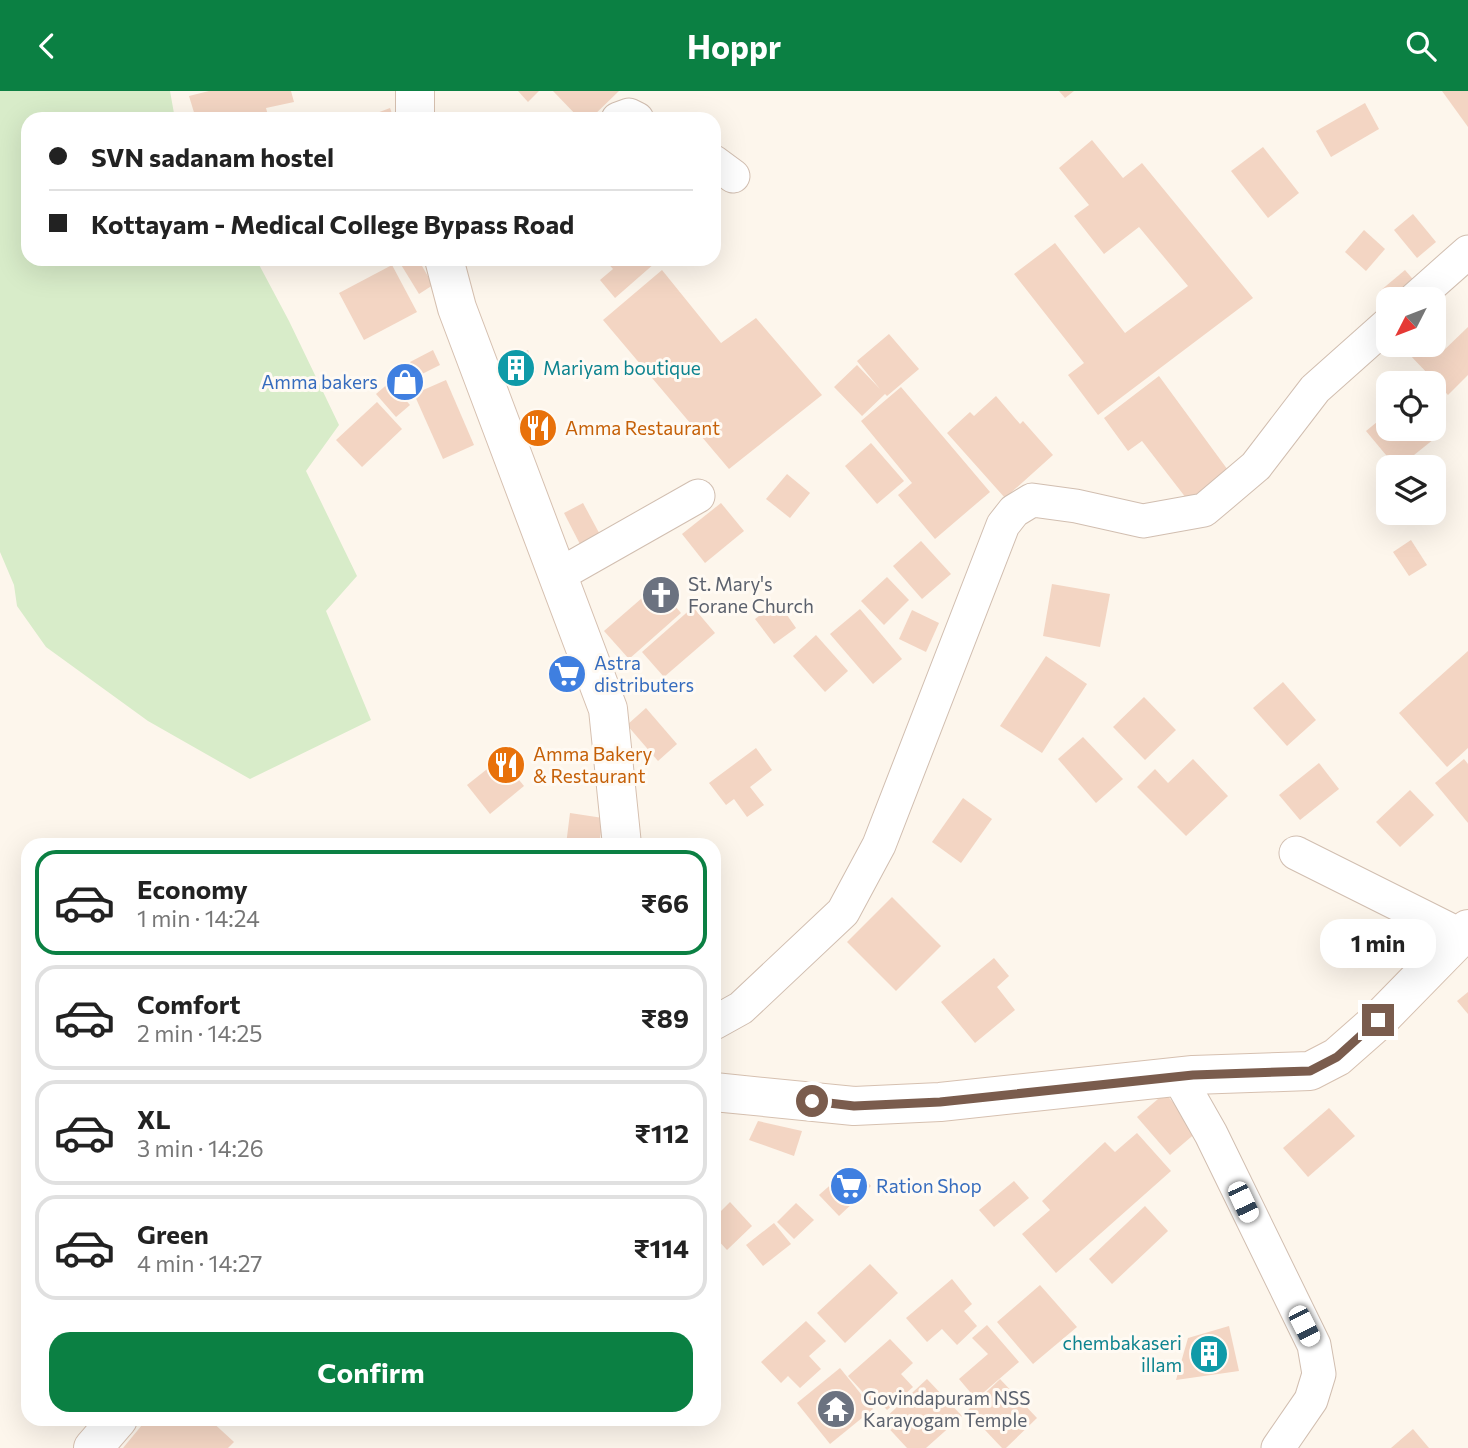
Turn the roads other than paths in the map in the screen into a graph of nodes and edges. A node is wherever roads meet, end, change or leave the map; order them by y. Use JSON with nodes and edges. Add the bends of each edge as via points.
{"nodes":[{"id":1,"x":415,"y":91,"type":"edge"},
{"id":2,"x":415,"y":112,"type":"edge"},
{"id":3,"x":1468,"y":252,"type":"edge"},
{"id":4,"x":447,"y":266,"type":"edge"},
{"id":5,"x":1429,"y":287,"type":"edge"},
{"id":6,"x":1376,"y":335,"type":"edge"},
{"id":7,"x":698,"y":496,"type":"dead end"},
{"id":8,"x":557,"y":576,"type":"junction"},
{"id":9,"x":621,"y":838,"type":"edge"},
{"id":10,"x":1296,"y":853,"type":"dead end"},
{"id":11,"x":1464,"y":932,"type":"edge"},
{"id":12,"x":721,"y":1019,"type":"edge"},
{"id":13,"x":1178,"y":1076,"type":"junction"},
{"id":14,"x":721,"y":1093,"type":"edge"},
{"id":15,"x":112,"y":1426,"type":"edge"},
{"id":16,"x":93,"y":1448,"type":"edge"},
{"id":17,"x":1278,"y":1448,"type":"edge"}],
"edges":[{"from":1,"to":2,"type":"main road"},
{"from":3,"to":5,"type":"street"},
{"from":4,"to":8,"type":"main road","via":[[457,309]]},
{"from":6,"to":12,"type":"street","via":[[1315,389],[1256,466],[1204,510],[1143,520],[1032,500],[1014,511],[1003,525],[879,845],[843,912],[741,1008]]},
{"from":7,"to":8,"type":"street"},
{"from":8,"to":9,"type":"main road","via":[[608,709]]},
{"from":10,"to":11,"type":"street"},
{"from":11,"to":13,"type":"main road","via":[[1348,1048],[1310,1071]]},
{"from":13,"to":14,"type":"main road","via":[[940,1102],[854,1106]]},
{"from":13,"to":17,"type":"street","via":[[1314,1345],[1319,1374],[1311,1400]]},
{"from":15,"to":16,"type":"main road"}]}
